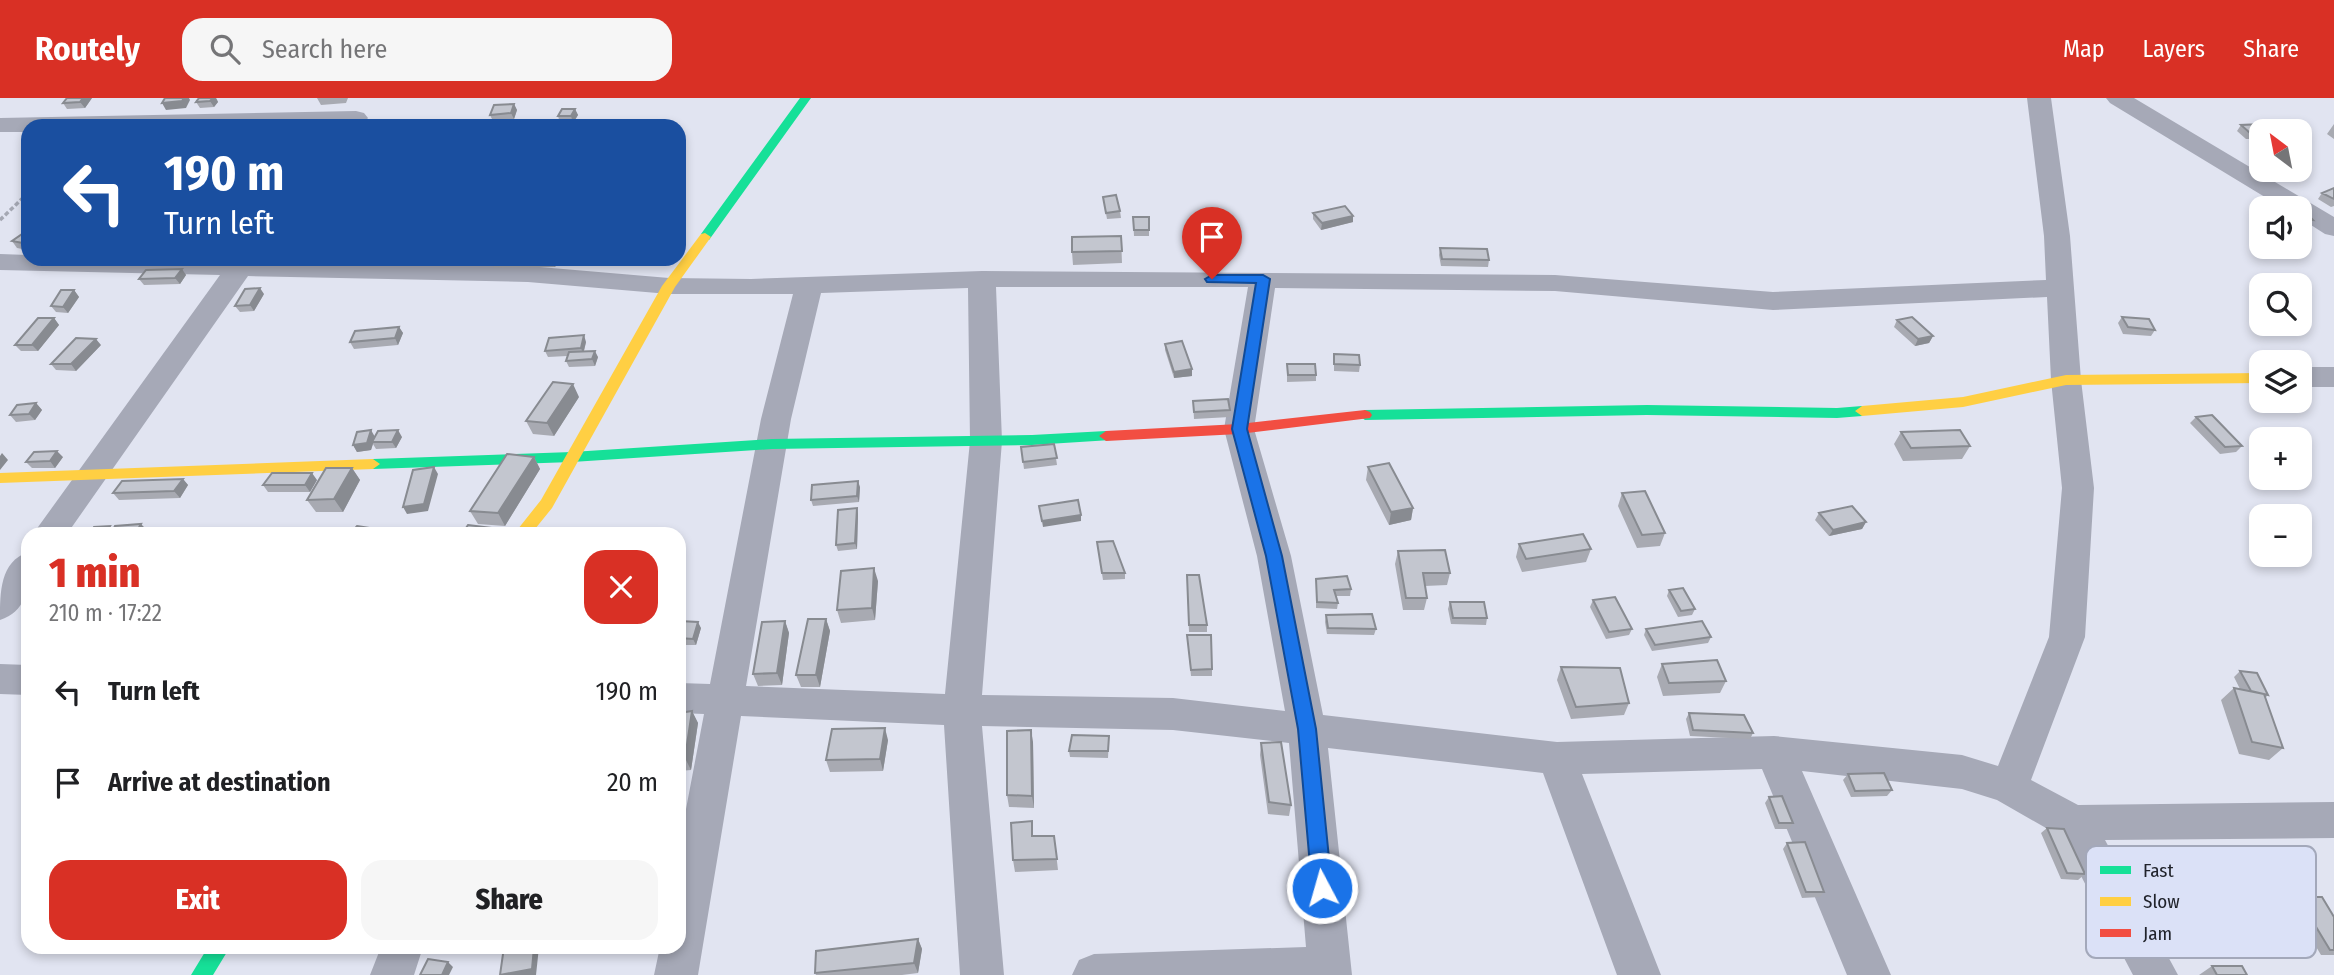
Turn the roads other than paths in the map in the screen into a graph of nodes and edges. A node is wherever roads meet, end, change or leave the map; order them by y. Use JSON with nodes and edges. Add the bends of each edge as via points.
{"nodes":[{"id":1,"x":806,"y":98,"type":"edge"},
{"id":2,"x":2039,"y":98,"type":"edge"},
{"id":3,"x":2118,"y":98,"type":"edge"},
{"id":4,"x":357,"y":114,"type":"edge"},
{"id":5,"x":195,"y":119,"type":"edge"},
{"id":6,"x":21,"y":124,"type":"edge"},
{"id":7,"x":0,"y":125,"type":"edge"},
{"id":8,"x":2334,"y":228,"type":"edge"},
{"id":9,"x":0,"y":262,"type":"edge"},
{"id":10,"x":21,"y":262,"type":"edge"},
{"id":11,"x":686,"y":263,"type":"edge"},
{"id":12,"x":240,"y":266,"type":"edge"},
{"id":13,"x":320,"y":266,"type":"edge"},
{"id":14,"x":684,"y":266,"type":"edge"},
{"id":15,"x":982,"y":279,"type":"junction"},
{"id":16,"x":1263,"y":279,"type":"junction"},
{"id":17,"x":809,"y":285,"type":"junction"},
{"id":18,"x":669,"y":286,"type":"junction"},
{"id":19,"x":2060,"y":288,"type":"junction"},
{"id":20,"x":2312,"y":377,"type":"edge"},
{"id":21,"x":2334,"y":377,"type":"edge"},
{"id":22,"x":2249,"y":378,"type":"edge"},
{"id":23,"x":2066,"y":380,"type":"junction"},
{"id":24,"x":1239,"y":429,"type":"junction"},
{"id":25,"x":986,"y":441,"type":"junction"},
{"id":26,"x":772,"y":444,"type":"junction"},
{"id":27,"x":572,"y":457,"type":"junction"},
{"id":28,"x":88,"y":476,"type":"junction"},
{"id":29,"x":0,"y":478,"type":"edge"},
{"id":30,"x":544,"y":519,"type":"edge"},
{"id":31,"x":54,"y":527,"type":"edge"},
{"id":32,"x":21,"y":575,"type":"edge"},
{"id":33,"x":0,"y":606,"type":"edge"},
{"id":34,"x":0,"y":679,"type":"edge"},
{"id":35,"x":21,"y":680,"type":"edge"},
{"id":36,"x":686,"y":698,"type":"edge"},
{"id":37,"x":726,"y":700,"type":"junction"},
{"id":38,"x":962,"y":710,"type":"junction"},
{"id":39,"x":1307,"y":729,"type":"junction"},
{"id":40,"x":1774,"y":752,"type":"junction"},
{"id":41,"x":1557,"y":758,"type":"junction"},
{"id":42,"x":2009,"y":787,"type":"junction"},
{"id":43,"x":2334,"y":820,"type":"edge"},
{"id":44,"x":2074,"y":823,"type":"junction"},
{"id":45,"x":2086,"y":846,"type":"edge"},
{"id":46,"x":686,"y":920,"type":"edge"},
{"id":47,"x":215,"y":954,"type":"edge"},
{"id":48,"x":400,"y":954,"type":"edge"},
{"id":49,"x":680,"y":954,"type":"edge"},
{"id":50,"x":2147,"y":958,"type":"edge"},
{"id":51,"x":1330,"y":971,"type":"edge"},
{"id":52,"x":201,"y":975,"type":"edge"},
{"id":53,"x":392,"y":975,"type":"edge"},
{"id":54,"x":676,"y":975,"type":"edge"},
{"id":55,"x":982,"y":975,"type":"edge"},
{"id":56,"x":1094,"y":975,"type":"edge"},
{"id":57,"x":1639,"y":975,"type":"edge"},
{"id":58,"x":1869,"y":975,"type":"edge"},
{"id":59,"x":2156,"y":975,"type":"edge"}],
"edges":[{"from":1,"to":11,"type":"street"},
{"from":2,"to":19,"type":"street"},
{"from":3,"to":8,"type":"street"},
{"from":4,"to":5,"type":"street"},
{"from":6,"to":7,"type":"street"},
{"from":9,"to":10,"type":"street"},
{"from":12,"to":28,"type":"street"},
{"from":13,"to":18,"type":"street","via":[[528,274]]},
{"from":14,"to":18,"type":"street"},
{"from":15,"to":16,"type":"street"},
{"from":15,"to":17,"type":"street"},
{"from":15,"to":25,"type":"street"},
{"from":16,"to":19,"type":"street","via":[[1555,283],[1773,301]]},
{"from":16,"to":24,"type":"street"},
{"from":17,"to":18,"type":"street"},
{"from":17,"to":26,"type":"street"},
{"from":18,"to":27,"type":"street"},
{"from":19,"to":23,"type":"street"},
{"from":20,"to":21,"type":"street"},
{"from":22,"to":23,"type":"street"},
{"from":23,"to":24,"type":"street","via":[[1963,402],[1837,413],[1478,412],[1366,415]]},
{"from":23,"to":42,"type":"street","via":[[2078,488],[2067,637]]},
{"from":24,"to":25,"type":"street"},
{"from":24,"to":39,"type":"street","via":[[1274,556]]},
{"from":25,"to":26,"type":"street"},
{"from":25,"to":38,"type":"street"},
{"from":26,"to":27,"type":"street"},
{"from":26,"to":37,"type":"street"},
{"from":27,"to":28,"type":"street"},
{"from":27,"to":30,"type":"street"},
{"from":28,"to":29,"type":"street"},
{"from":28,"to":31,"type":"street"},
{"from":32,"to":33,"type":"street"},
{"from":34,"to":35,"type":"street"},
{"from":36,"to":37,"type":"street"},
{"from":37,"to":38,"type":"street"},
{"from":37,"to":46,"type":"street"},
{"from":38,"to":39,"type":"street","via":[[1173,714]]},
{"from":38,"to":55,"type":"street"},
{"from":39,"to":41,"type":"street"},
{"from":39,"to":51,"type":"street"},
{"from":40,"to":41,"type":"street"},
{"from":40,"to":42,"type":"street","via":[[1962,772]]},
{"from":40,"to":58,"type":"street"},
{"from":41,"to":57,"type":"street"},
{"from":42,"to":44,"type":"street"},
{"from":43,"to":44,"type":"street"},
{"from":44,"to":45,"type":"street"},
{"from":47,"to":52,"type":"street"},
{"from":48,"to":53,"type":"street"},
{"from":49,"to":54,"type":"street"},
{"from":50,"to":59,"type":"street"},
{"from":51,"to":56,"type":"street"}]}
